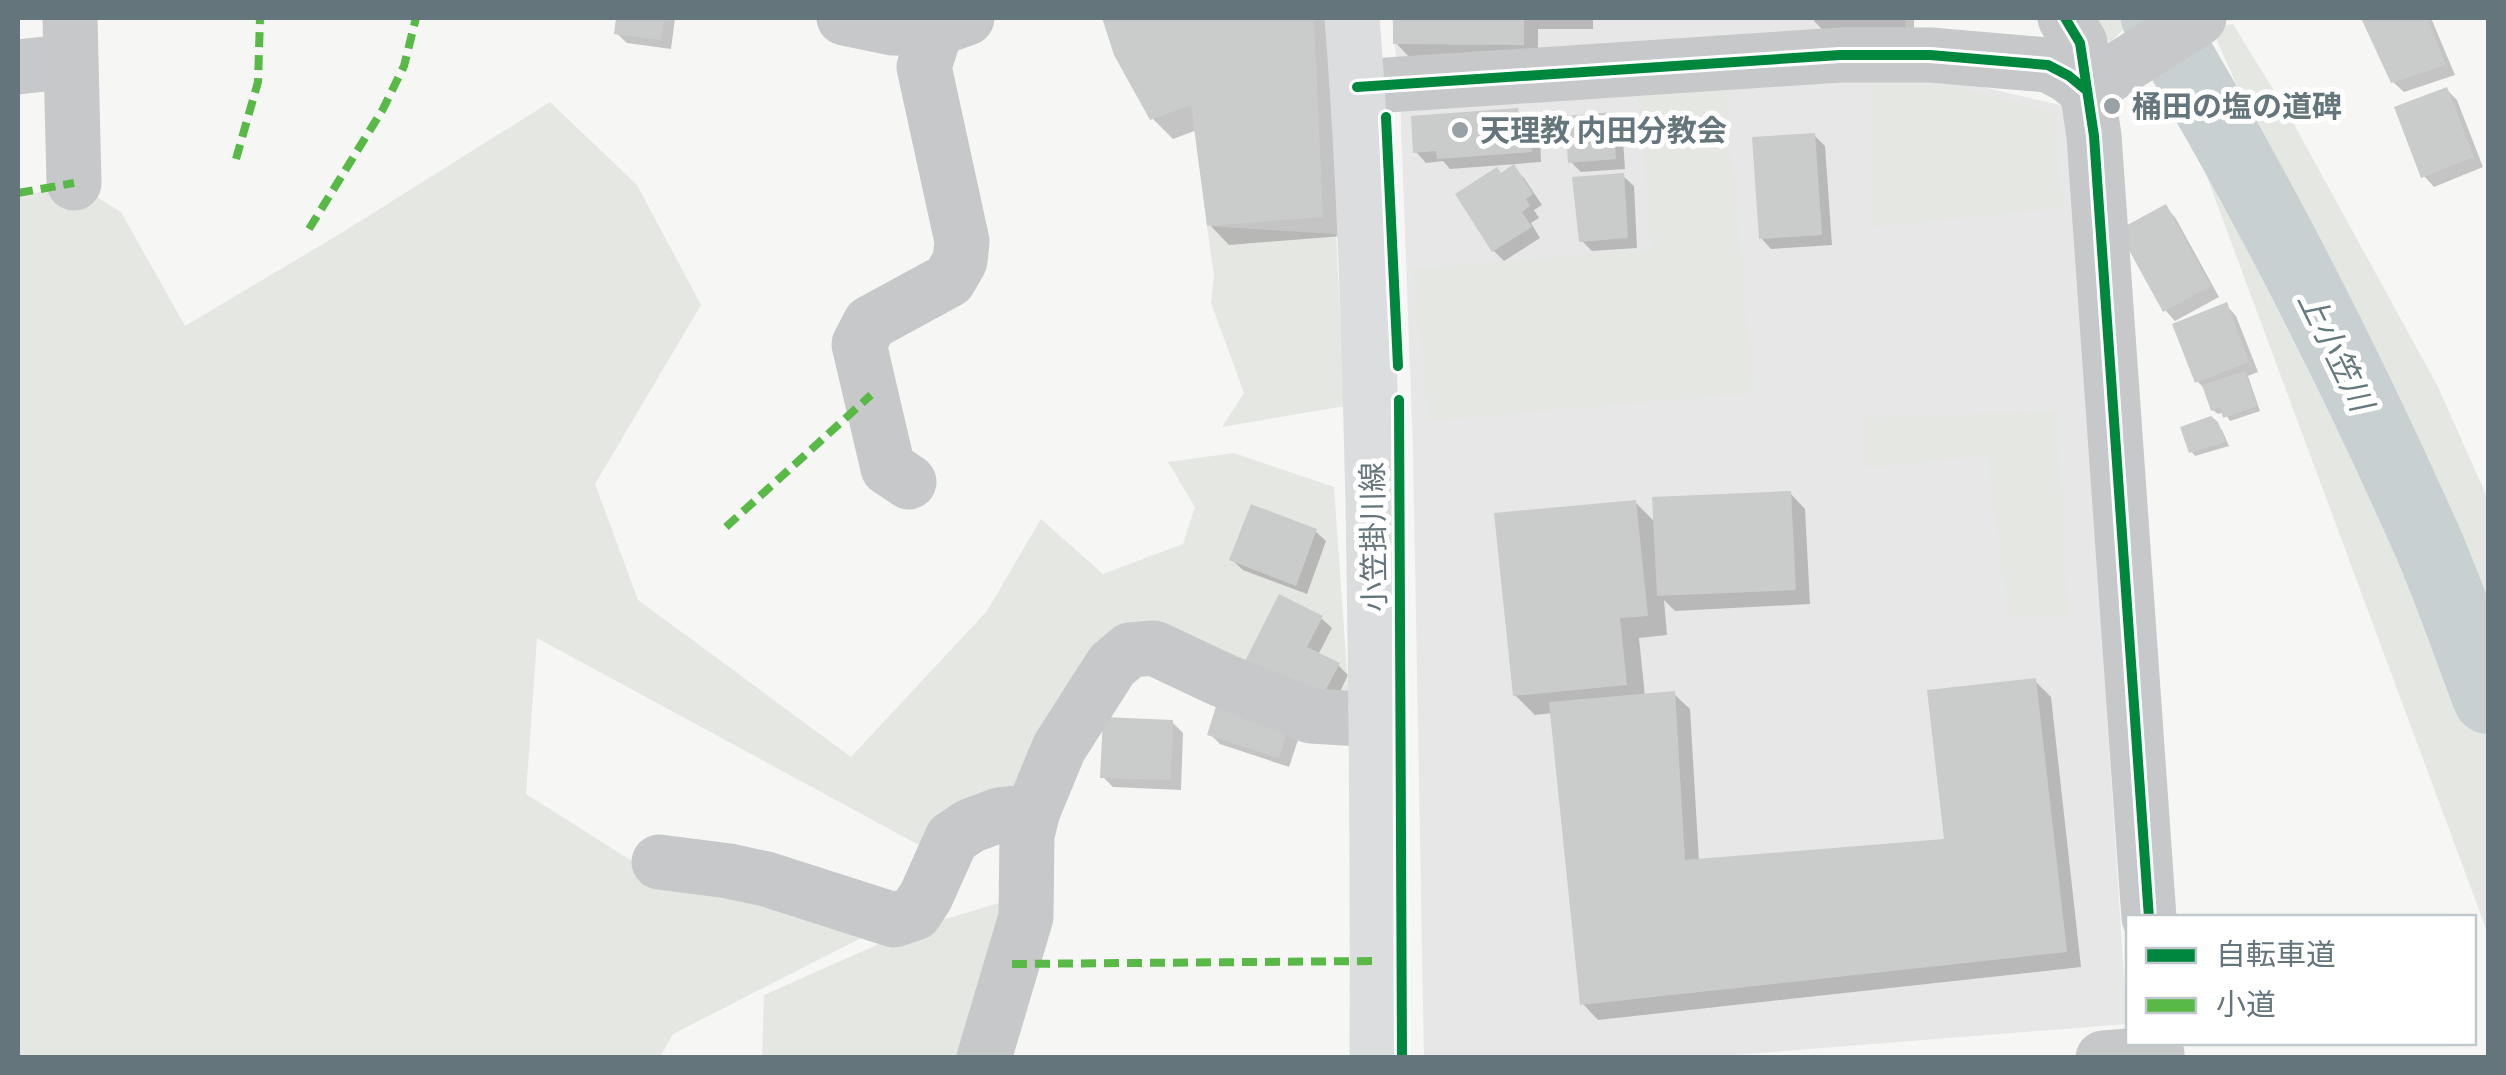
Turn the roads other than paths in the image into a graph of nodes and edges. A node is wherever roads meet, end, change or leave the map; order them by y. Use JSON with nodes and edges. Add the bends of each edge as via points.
{"nodes":[{"id":1,"x":844,"y":18,"type":"edge"},
{"id":2,"x":1352,"y":18,"type":"edge"},
{"id":3,"x":2065,"y":18,"type":"edge"},
{"id":4,"x":2199,"y":18,"type":"edge"},
{"id":5,"x":952,"y":24,"type":"edge"},
{"id":6,"x":70,"y":39,"type":"edge"},
{"id":7,"x":18,"y":67,"type":"edge"},
{"id":8,"x":2101,"y":80,"type":"junction"},
{"id":9,"x":1358,"y":86,"type":"junction"},
{"id":10,"x":74,"y":183,"type":"dead end"},
{"id":11,"x":908,"y":482,"type":"dead end"},
{"id":12,"x":1377,"y":720,"type":"junction"},
{"id":13,"x":1033,"y":812,"type":"junction"},
{"id":14,"x":659,"y":862,"type":"dead end"},
{"id":15,"x":2148,"y":915,"type":"edge"},
{"id":16,"x":2157,"y":1051,"type":"edge"},
{"id":17,"x":984,"y":1058,"type":"edge"},
{"id":18,"x":1378,"y":1058,"type":"edge"},
{"id":19,"x":2104,"y":1058,"type":"edge"}],
"edges":[{"from":1,"to":5,"type":"street","via":[[893,28]]},
{"from":2,"to":9,"type":"main road","name":"小笠掛川線"},
{"from":3,"to":8,"type":"street"},
{"from":4,"to":8,"type":"street"},
{"from":5,"to":11,"type":"street","via":[[924,67],[962,241],[960,261],[948,280],[870,322],[859,344],[888,468]]},
{"from":6,"to":7,"type":"street"},
{"from":6,"to":10,"type":"street"},
{"from":8,"to":9,"type":"street","via":[[2070,76],[2048,64],[1930,55]]},
{"from":8,"to":15,"type":"street","via":[[2094,136]]},
{"from":9,"to":12,"type":"main road","name":"小笠掛川線"},
{"from":12,"to":13,"type":"street","via":[[1312,716],[1154,648],[1130,650],[1112,666],[1059,748]]},
{"from":12,"to":18,"type":"main road","name":"小笠掛川線"},
{"from":13,"to":14,"type":"street","via":[[999,815],[952,838],[914,913],[894,920],[766,879]]},
{"from":13,"to":17,"type":"street","via":[[1026,916]]},
{"from":16,"to":19,"type":"street"}]}
